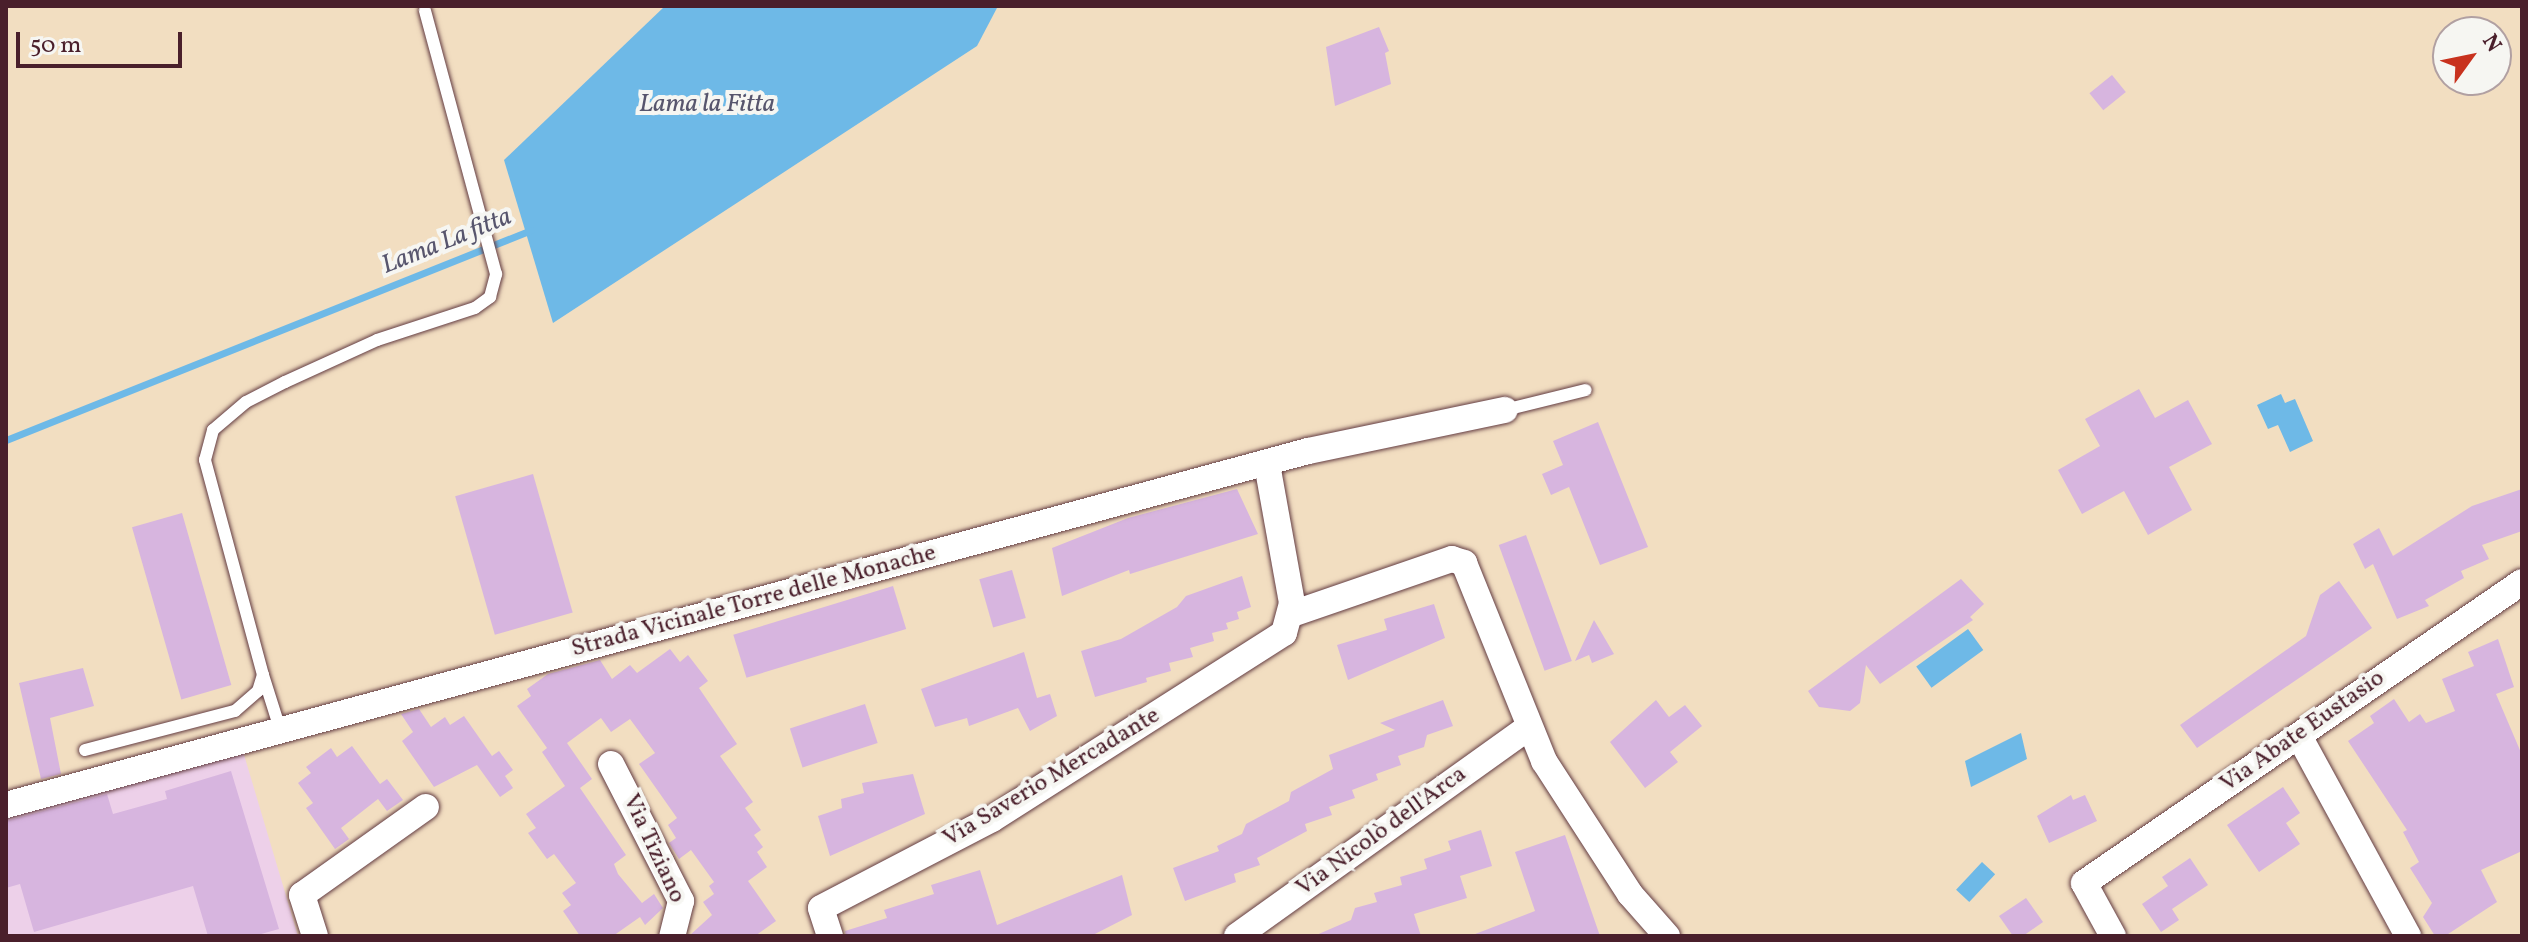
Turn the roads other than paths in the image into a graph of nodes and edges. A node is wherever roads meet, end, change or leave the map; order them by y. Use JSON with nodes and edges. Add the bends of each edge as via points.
{"nodes":[{"id":1,"x":425,"y":10,"type":"dead end"},
{"id":2,"x":1586,"y":390,"type":"dead end"},
{"id":3,"x":1505,"y":410,"type":"joint"},
{"id":4,"x":1267,"y":464,"type":"junction"},
{"id":5,"x":2520,"y":590,"type":"edge"},
{"id":6,"x":1292,"y":614,"type":"junction"},
{"id":7,"x":263,"y":675,"type":"junction"},
{"id":8,"x":1527,"y":728,"type":"junction"},
{"id":9,"x":280,"y":729,"type":"junction"},
{"id":10,"x":2299,"y":736,"type":"junction"},
{"id":11,"x":85,"y":750,"type":"dead end"},
{"id":12,"x":611,"y":764,"type":"dead end"},
{"id":13,"x":6,"y":805,"type":"edge"},
{"id":14,"x":426,"y":807,"type":"dead end"},
{"id":15,"x":315,"y":936,"type":"edge"},
{"id":16,"x":672,"y":936,"type":"edge"},
{"id":17,"x":830,"y":936,"type":"edge"},
{"id":18,"x":1237,"y":936,"type":"edge"},
{"id":19,"x":1667,"y":936,"type":"edge"},
{"id":20,"x":2113,"y":936,"type":"edge"},
{"id":21,"x":2408,"y":936,"type":"edge"}],
"edges":[{"from":1,"to":7,"type":"lane","via":[[496,274],[490,297],[475,308],[377,340],[285,382],[246,402],[213,430],[206,444],[209,482]]},
{"from":2,"to":3,"type":"lane"},
{"from":3,"to":4,"type":"street","name":"Strada Vicinale Torre delle Monache"},
{"from":4,"to":6,"type":"street"},
{"from":4,"to":9,"type":"street","name":"Strada Vicinale Torre delle Monache"},
{"from":5,"to":10,"type":"street","name":"Via Abate Eustasio"},
{"from":6,"to":8,"type":"street","via":[[1459,560],[1468,568]]},
{"from":6,"to":17,"type":"street","name":"Via Saverio Mercadante","via":[[1276,640],[1006,811],[821,908]]},
{"from":7,"to":9,"type":"lane"},
{"from":7,"to":11,"type":"lane","via":[[258,691],[235,711]]},
{"from":8,"to":18,"type":"street","name":"Via Nicolò dell'Arca"},
{"from":8,"to":19,"type":"street","via":[[1615,872]]},
{"from":9,"to":13,"type":"street","name":"Strada Vicinale Torre delle Monache"},
{"from":10,"to":20,"type":"street","name":"Via Abate Eustasio","via":[[2084,883]]},
{"from":10,"to":21,"type":"street"},
{"from":12,"to":16,"type":"street","name":"Via Tiziano","via":[[681,901]]},
{"from":14,"to":15,"type":"street","via":[[302,895]]}]}
